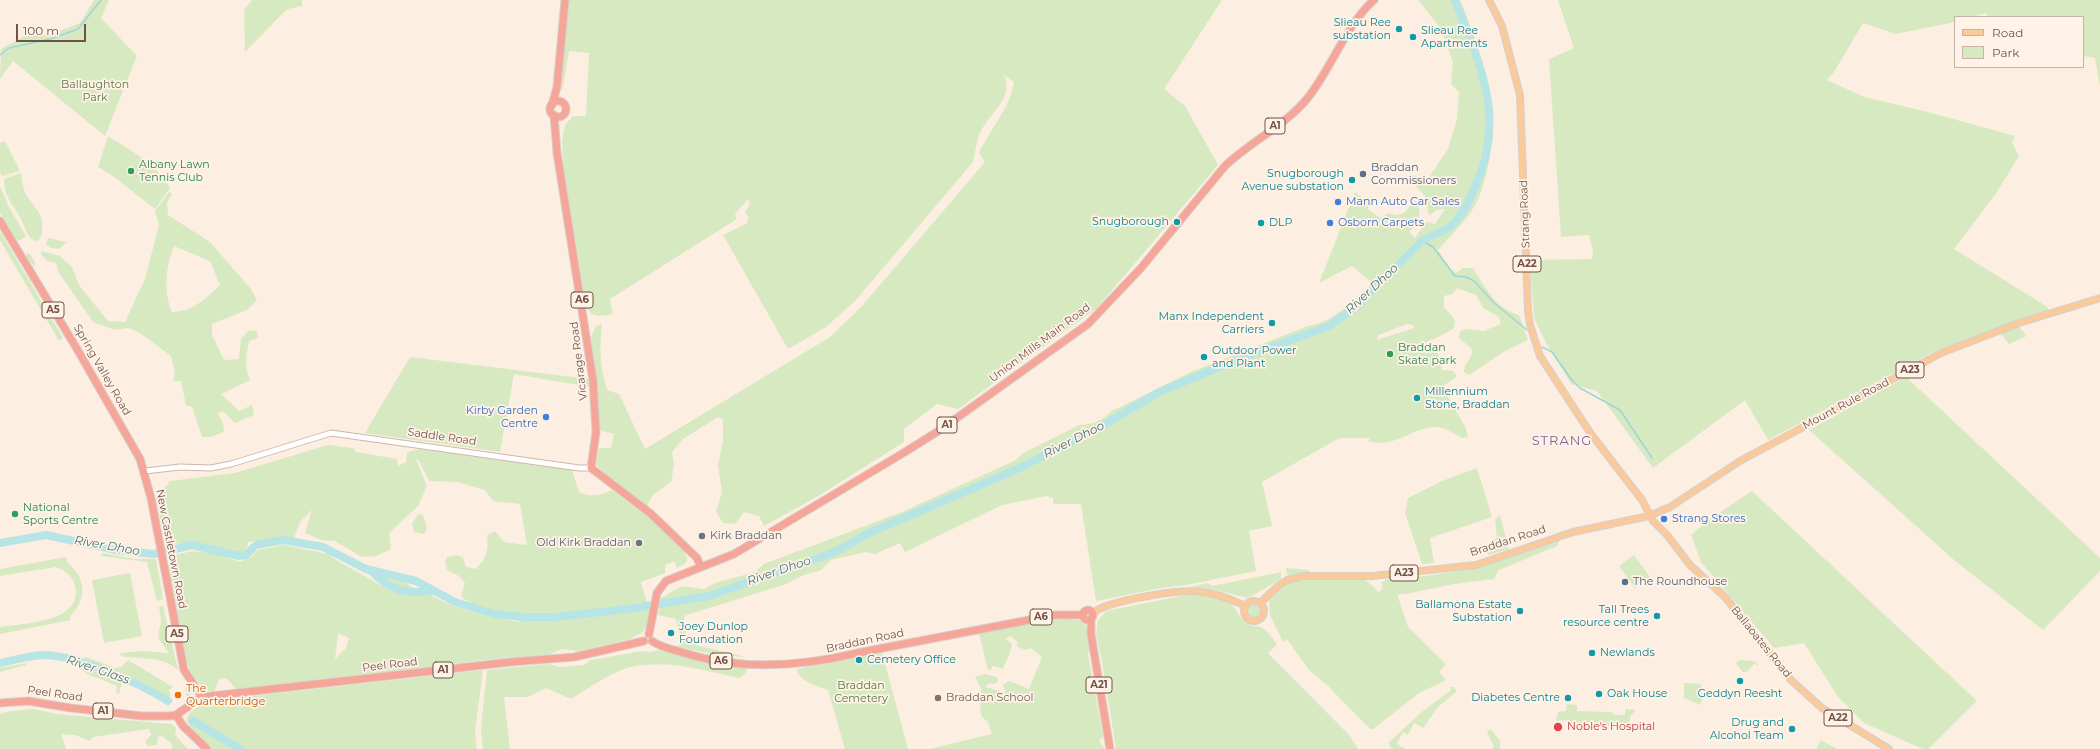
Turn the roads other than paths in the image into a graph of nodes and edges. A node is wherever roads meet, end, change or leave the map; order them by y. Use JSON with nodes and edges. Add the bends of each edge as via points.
{"nodes":[{"id":1,"x":565,"y":0,"type":"edge"},
{"id":2,"x":1374,"y":0,"type":"edge"},
{"id":3,"x":1489,"y":0,"type":"edge"},
{"id":4,"x":557,"y":87,"type":"junction"},
{"id":5,"x":563,"y":103,"type":"junction"},
{"id":6,"x":552,"y":105,"type":"junction"},
{"id":7,"x":564,"y":114,"type":"junction"},
{"id":8,"x":554,"y":115,"type":"junction"},
{"id":9,"x":557,"y":134,"type":"junction"},
{"id":10,"x":0,"y":221,"type":"edge"},
{"id":11,"x":2100,"y":298,"type":"edge"},
{"id":12,"x":591,"y":468,"type":"junction"},
{"id":13,"x":145,"y":471,"type":"junction"},
{"id":14,"x":1649,"y":516,"type":"junction"},
{"id":15,"x":701,"y":567,"type":"junction"},
{"id":16,"x":1260,"y":604,"type":"junction"},
{"id":17,"x":1246,"y":606,"type":"junction"},
{"id":18,"x":1092,"y":617,"type":"junction"},
{"id":19,"x":650,"y":636,"type":"junction"},
{"id":20,"x":644,"y":640,"type":"joint"},
{"id":21,"x":202,"y":697,"type":"junction"},
{"id":22,"x":0,"y":703,"type":"edge"},
{"id":23,"x":178,"y":714,"type":"junction"},
{"id":24,"x":207,"y":749,"type":"edge"},
{"id":25,"x":1110,"y":749,"type":"edge"},
{"id":26,"x":1889,"y":749,"type":"edge"}],
"edges":[{"from":1,"to":4,"type":"highway","name":"Vicarage Road","number":"A6"},
{"from":2,"to":15,"type":"highway","name":"Union Mills Main Road","number":"A1","via":[[1356,22],[1302,104],[1225,166],[1140,268],[1088,324],[946,426],[905,452],[754,543],[724,559]]},
{"from":3,"to":14,"type":"main road","name":"Strang Road","number":"A22","via":[[1502,26],[1520,95],[1528,311],[1535,344],[1540,356],[1591,434],[1642,500]]},
{"from":4,"to":5,"type":"highway","name":"Vicarage Road","number":"A6"},
{"from":4,"to":6,"type":"highway","name":"Vicarage Road","number":"A6"},
{"from":5,"to":6,"type":"highway","via":[[559,101]]},
{"from":5,"to":7,"type":"highway","name":"Vicarage Road","number":"A6","via":[[566,109]]},
{"from":6,"to":8,"type":"highway","name":"Vicarage Road","number":"A6","via":[[551,111]]},
{"from":7,"to":8,"type":"highway","via":[[558,117]]},
{"from":7,"to":9,"type":"highway","name":"Vicarage Road","number":"A6"},
{"from":8,"to":9,"type":"highway","name":"Vicarage Road","number":"A6"},
{"from":9,"to":12,"type":"highway","name":"Vicarage Road","number":"A6","via":[[557,153],[593,380],[596,432]]},
{"from":10,"to":13,"type":"highway","name":"Spring Valley Road","number":"A5","via":[[77,349]]},
{"from":11,"to":14,"type":"main road","name":"Mount Rule Road","number":"A23","via":[[2019,323],[1941,353],[1740,461],[1670,507]]},
{"from":12,"to":13,"type":"main road","name":"Saddle Road","via":[[331,433],[231,464],[211,468],[180,467]]},
{"from":12,"to":15,"type":"highway","via":[[650,513],[698,558]]},
{"from":13,"to":21,"type":"highway","name":"New Castletown Road","number":"A5","via":[[184,670]]},
{"from":14,"to":16,"type":"main road","name":"Braddan Road","number":"A23","via":[[1573,532],[1483,563],[1373,576],[1303,576],[1287,580]]},
{"from":14,"to":26,"type":"main road","name":"Ballaoates Road","number":"A22","via":[[1690,564],[1725,597],[1791,680],[1822,708]]},
{"from":15,"to":19,"type":"highway","name":"Union Mills Main Road","number":"A1","via":[[666,581],[657,593]]},
{"from":16,"to":17,"type":"main road","via":[[1251,602]]},
{"from":16,"to":17,"type":"main road","via":[[1263,614],[1256,620],[1250,620],[1245,615]]},
{"from":17,"to":18,"type":"main road","via":[[1219,595],[1185,591],[1106,606]]},
{"from":18,"to":19,"type":"highway","name":"Braddan Road","number":"A6","via":[[1085,619],[1083,615],[1055,615],[825,661],[790,665],[732,663],[690,655]]},
{"from":18,"to":25,"type":"highway","number":"A21","via":[[1091,634]]},
{"from":19,"to":20,"type":"highway","name":"Braddan Road","via":[[647,643]]},
{"from":20,"to":21,"type":"highway","name":"Peel Road","number":"A1","via":[[574,657]]},
{"from":21,"to":23,"type":"highway","name":"Peel Road","number":"A1"},
{"from":22,"to":23,"type":"highway","name":"Peel Road","number":"A1","via":[[28,701],[142,716]]},
{"from":23,"to":24,"type":"highway","via":[[183,726]]}]}
